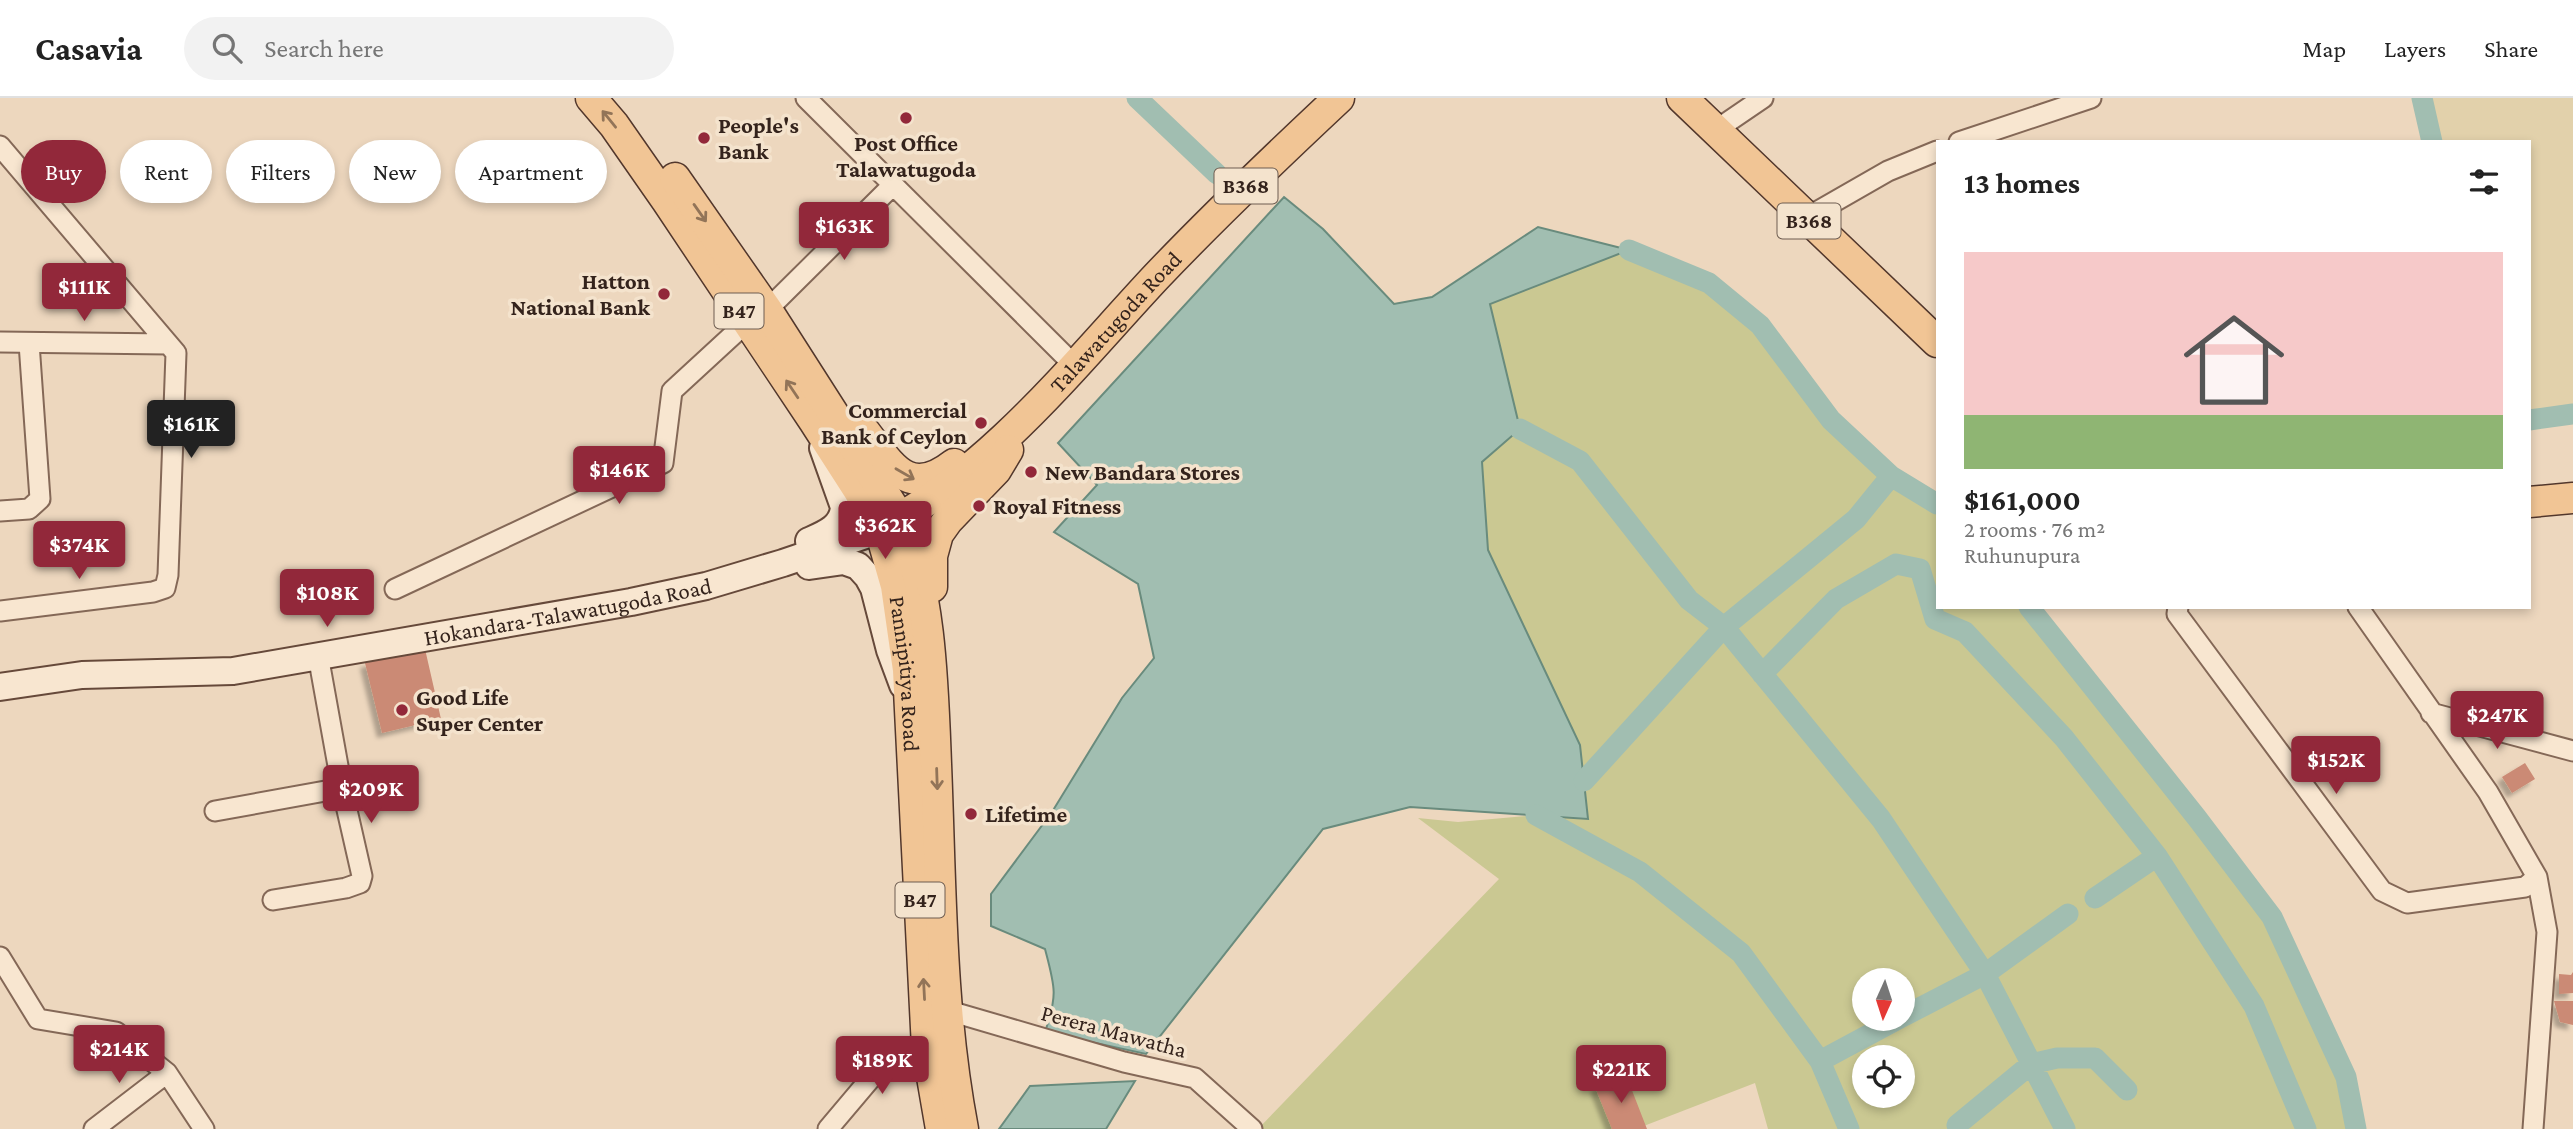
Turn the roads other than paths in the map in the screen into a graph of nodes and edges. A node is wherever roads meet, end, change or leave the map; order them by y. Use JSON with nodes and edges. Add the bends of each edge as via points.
{"nodes":[{"id":1,"x":591,"y":98,"type":"edge"},
{"id":2,"x":618,"y":98,"type":"edge"},
{"id":3,"x":806,"y":98,"type":"edge"},
{"id":4,"x":1339,"y":98,"type":"edge"},
{"id":5,"x":1682,"y":98,"type":"edge"},
{"id":6,"x":1763,"y":98,"type":"edge"},
{"id":7,"x":2091,"y":98,"type":"edge"},
{"id":8,"x":1716,"y":130,"type":"junction"},
{"id":9,"x":1965,"y":140,"type":"edge"},
{"id":10,"x":0,"y":146,"type":"edge"},
{"id":11,"x":1936,"y":150,"type":"edge"},
{"id":12,"x":892,"y":185,"type":"junction"},
{"id":13,"x":1806,"y":218,"type":"junction"},
{"id":14,"x":757,"y":316,"type":"junction"},
{"id":15,"x":1936,"y":341,"type":"edge"},
{"id":16,"x":0,"y":342,"type":"edge"},
{"id":17,"x":29,"y":343,"type":"junction"},
{"id":18,"x":168,"y":344,"type":"junction"},
{"id":19,"x":1075,"y":366,"type":"junction"},
{"id":20,"x":808,"y":373,"type":"junction"},
{"id":21,"x":1035,"y":408,"type":"junction"},
{"id":22,"x":814,"y":421,"type":"junction"},
{"id":23,"x":2573,"y":498,"type":"edge"},
{"id":24,"x":2531,"y":502,"type":"edge"},
{"id":25,"x":0,"y":511,"type":"edge"},
{"id":26,"x":890,"y":524,"type":"junction"},
{"id":27,"x":749,"y":573,"type":"junction"},
{"id":28,"x":395,"y":589,"type":"dead end"},
{"id":29,"x":2178,"y":609,"type":"edge"},
{"id":30,"x":2359,"y":609,"type":"edge"},
{"id":31,"x":0,"y":611,"type":"edge"},
{"id":32,"x":929,"y":648,"type":"junction"},
{"id":33,"x":318,"y":655,"type":"junction"},
{"id":34,"x":0,"y":687,"type":"edge"},
{"id":35,"x":910,"y":706,"type":"junction"},
{"id":36,"x":2431,"y":713,"type":"junction"},
{"id":37,"x":2573,"y":751,"type":"edge"},
{"id":38,"x":342,"y":788,"type":"junction"},
{"id":39,"x":215,"y":811,"type":"dead end"},
{"id":40,"x":2537,"y":877,"type":"junction"},
{"id":41,"x":273,"y":900,"type":"dead end"},
{"id":42,"x":0,"y":957,"type":"edge"},
{"id":43,"x":946,"y":1010,"type":"junction"},
{"id":44,"x":927,"y":1048,"type":"junction"},
{"id":45,"x":167,"y":1073,"type":"junction"},
{"id":46,"x":94,"y":1129,"type":"edge"},
{"id":47,"x":204,"y":1129,"type":"edge"},
{"id":48,"x":828,"y":1129,"type":"edge"},
{"id":49,"x":941,"y":1129,"type":"edge"},
{"id":50,"x":963,"y":1129,"type":"edge"},
{"id":51,"x":1252,"y":1129,"type":"edge"},
{"id":52,"x":2533,"y":1129,"type":"edge"}],
"edges":[{"from":14,"to":1,"type":"main road","name":"Pannipitiya Road","number":"B47","one_way":true},
{"from":2,"to":14,"type":"main road","name":"Pannipitiya Road","number":"B47","one_way":true},
{"from":3,"to":12,"type":"street"},
{"from":4,"to":19,"type":"main road","name":"Talawatugoda Road","number":"B368","via":[[1218,213]]},
{"from":5,"to":8,"type":"main road","number":"B368"},
{"from":6,"to":8,"type":"street"},
{"from":7,"to":9,"type":"street"},
{"from":8,"to":13,"type":"main road","number":"B368"},
{"from":10,"to":18,"type":"street"},
{"from":11,"to":13,"type":"street","via":[[1888,171]]},
{"from":12,"to":14,"type":"street"},
{"from":12,"to":19,"type":"street"},
{"from":13,"to":15,"type":"main road","number":"B368"},
{"from":14,"to":20,"type":"main road","name":"Pannipitiya Road","number":"B47"},
{"from":22,"to":14,"type":"main road","name":"Pannipitiya Road","number":"B47","one_way":true},
{"from":14,"to":28,"type":"street","via":[[672,391],[663,463]]},
{"from":16,"to":17,"type":"street"},
{"from":17,"to":18,"type":"street"},
{"from":17,"to":25,"type":"street","via":[[40,499],[29,509]]},
{"from":18,"to":31,"type":"street","via":[[176,354],[165,588]]},
{"from":19,"to":21,"type":"main road","name":"Talawatugoda Road","number":"B368"},
{"from":20,"to":21,"type":"main road","one_way":true,"via":[[842,400],[891,464],[912,480],[942,474]]},
{"from":20,"to":26,"type":"main road","name":"Pannipitiya Road","number":"B47"},
{"from":21,"to":26,"type":"main road","name":"Talawatugoda Road","number":"B368","via":[[975,464]]},
{"from":21,"to":32,"type":"main road","via":[[996,470],[938,534],[932,556]]},
{"from":22,"to":26,"type":"main road","name":"Pannipitiya Road","number":"B47","via":[[859,491]]},
{"from":22,"to":27,"type":"main road","via":[[844,508],[843,517],[836,526]]},
{"from":23,"to":24,"type":"main road"},
{"from":26,"to":27,"type":"main road","name":"Hokandara-Talawatugoda Road"},
{"from":26,"to":32,"type":"main road","name":"Pannipitiya Road","number":"B47","via":[[914,553]]},
{"from":26,"to":35,"type":"main road","name":"Pannipitiya Road","number":"B47"},
{"from":27,"to":33,"type":"main road","name":"Hokandara-Talawatugoda Road","via":[[631,602]]},
{"from":27,"to":35,"type":"main road","via":[[830,561],[858,566],[874,588]]},
{"from":29,"to":40,"type":"street","via":[[2177,614],[2382,891],[2407,903],[2525,887]]},
{"from":30,"to":36,"type":"street"},
{"from":32,"to":43,"type":"main road","name":"Pannipitiya Road","number":"B47","one_way":true},
{"from":33,"to":34,"type":"main road","name":"Hokandara-Talawatugoda Road","via":[[233,671],[82,675]]},
{"from":33,"to":38,"type":"street"},
{"from":44,"to":35,"type":"main road","name":"Pannipitiya Road","number":"B47","one_way":true},
{"from":36,"to":37,"type":"street"},
{"from":36,"to":40,"type":"street","via":[[2488,792]]},
{"from":38,"to":39,"type":"street"},
{"from":38,"to":41,"type":"street","via":[[362,876],[359,883]]},
{"from":40,"to":52,"type":"street","via":[[2547,932]]},
{"from":42,"to":45,"type":"street","via":[[38,1019],[116,1032]]},
{"from":43,"to":50,"type":"main road","name":"Pannipitiya Road","number":"B47"},
{"from":43,"to":51,"type":"street","name":"Perera Mawatha","via":[[1124,1062],[1195,1077]]},
{"from":44,"to":48,"type":"street","via":[[882,1065]]},
{"from":44,"to":49,"type":"main road","name":"Pannipitiya Road","number":"B47"},
{"from":45,"to":46,"type":"street"},
{"from":45,"to":47,"type":"street"}]}
